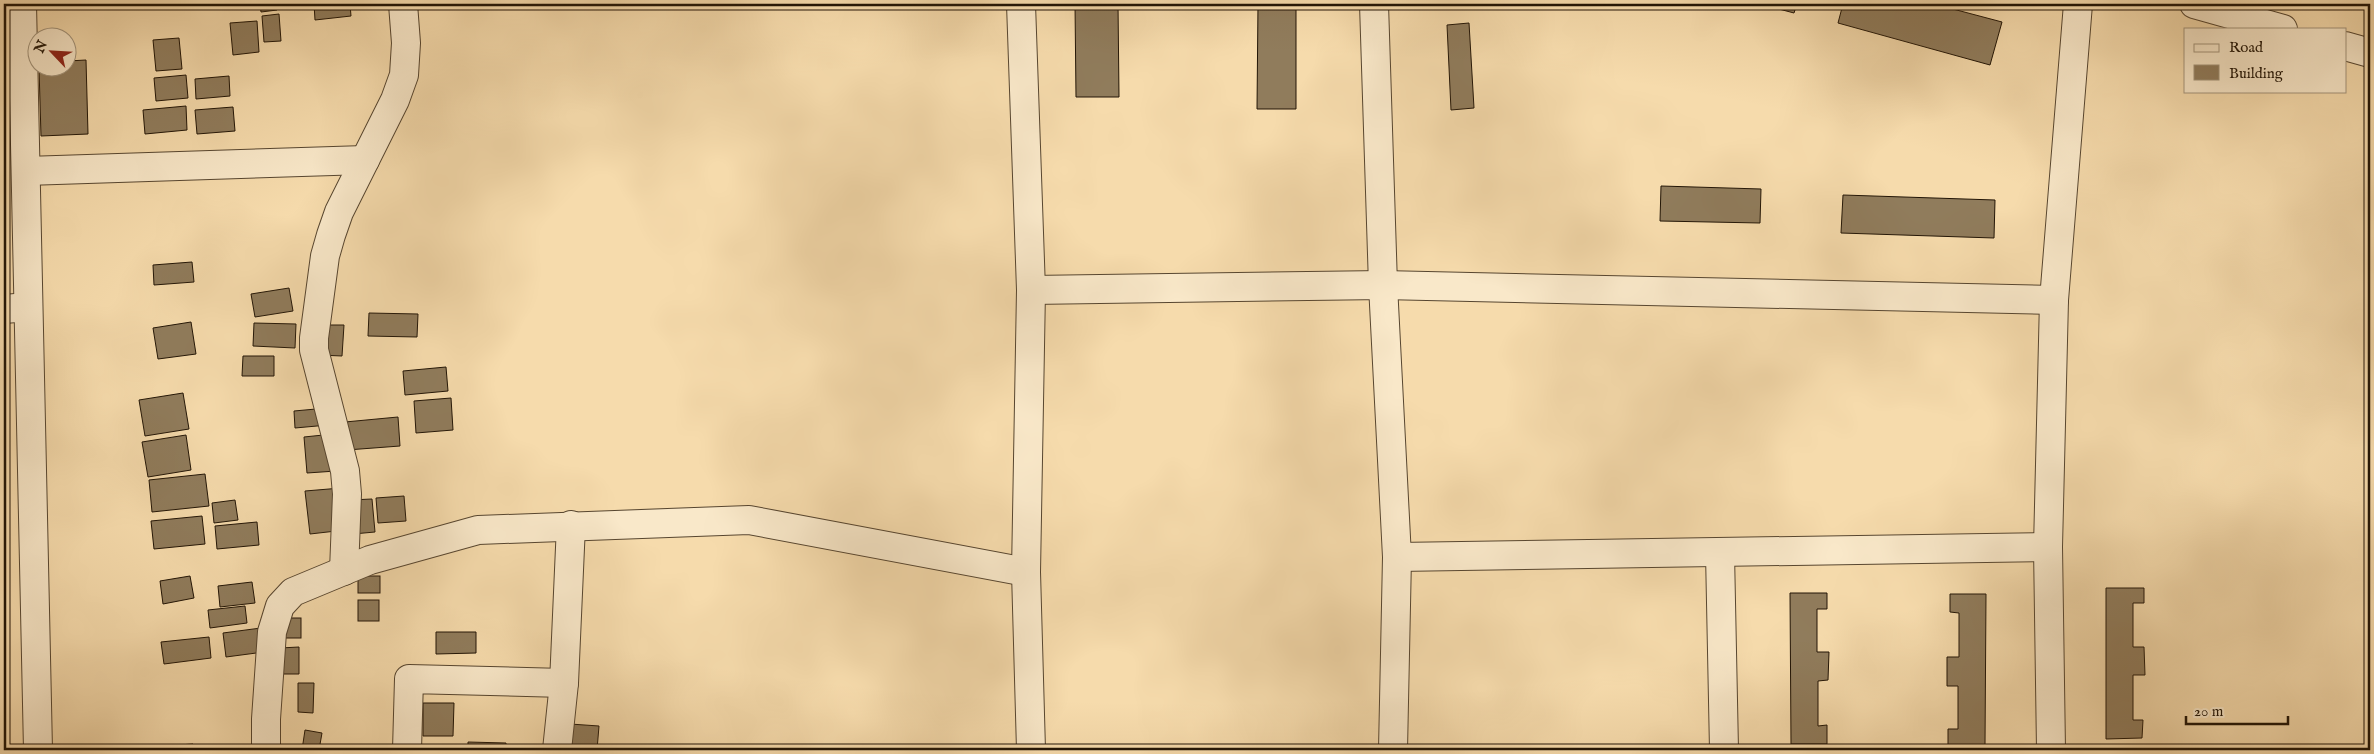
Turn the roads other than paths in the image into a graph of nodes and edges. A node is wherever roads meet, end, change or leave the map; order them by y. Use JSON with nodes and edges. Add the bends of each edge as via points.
{"nodes":[{"id":1,"x":22,"y":4,"type":"edge"},
{"id":2,"x":403,"y":4,"type":"edge"},
{"id":3,"x":1022,"y":4,"type":"edge"},
{"id":4,"x":1374,"y":4,"type":"edge"},
{"id":5,"x":2078,"y":4,"type":"edge"},
{"id":6,"x":2194,"y":4,"type":"edge"},
{"id":7,"x":2279,"y":28,"type":"edge"},
{"id":8,"x":2346,"y":46,"type":"edge"},
{"id":9,"x":2370,"y":53,"type":"edge"},
{"id":10,"x":365,"y":160,"type":"junction"},
{"id":11,"x":26,"y":171,"type":"junction"},
{"id":12,"x":1383,"y":285,"type":"junction"},
{"id":13,"x":1031,"y":290,"type":"junction"},
{"id":14,"x":2054,"y":300,"type":"junction"},
{"id":15,"x":16,"y":308,"type":"edge"},
{"id":16,"x":572,"y":525,"type":"junction"},
{"id":17,"x":2048,"y":547,"type":"junction"},
{"id":18,"x":1720,"y":553,"type":"junction"},
{"id":19,"x":1397,"y":557,"type":"junction"},
{"id":20,"x":344,"y":571,"type":"junction"},
{"id":21,"x":1026,"y":572,"type":"junction"},
{"id":22,"x":564,"y":683,"type":"junction"},
{"id":23,"x":38,"y":750,"type":"edge"},
{"id":24,"x":266,"y":750,"type":"edge"},
{"id":25,"x":407,"y":750,"type":"edge"},
{"id":26,"x":558,"y":750,"type":"edge"},
{"id":27,"x":1031,"y":750,"type":"edge"},
{"id":28,"x":1393,"y":750,"type":"edge"},
{"id":29,"x":1724,"y":750,"type":"edge"},
{"id":30,"x":2051,"y":750,"type":"edge"}],
"edges":[{"from":1,"to":11,"type":"street"},
{"from":2,"to":10,"type":"street","via":[[404,75]]},
{"from":3,"to":13,"type":"street"},
{"from":4,"to":12,"type":"street"},
{"from":5,"to":14,"type":"street"},
{"from":6,"to":7,"type":"street"},
{"from":8,"to":9,"type":"street"},
{"from":10,"to":11,"type":"street"},
{"from":10,"to":20,"type":"street","via":[[331,235],[325,256],[314,338],[314,350],[345,471]]},
{"from":11,"to":15,"type":"street"},
{"from":12,"to":13,"type":"street"},
{"from":12,"to":14,"type":"street"},
{"from":12,"to":19,"type":"street"},
{"from":13,"to":21,"type":"street"},
{"from":14,"to":17,"type":"street"},
{"from":15,"to":23,"type":"street"},
{"from":16,"to":20,"type":"street","via":[[478,530],[370,560]]},
{"from":16,"to":21,"type":"street","via":[[749,520]]},
{"from":16,"to":22,"type":"street"},
{"from":17,"to":18,"type":"street"},
{"from":17,"to":30,"type":"street"},
{"from":18,"to":19,"type":"street"},
{"from":18,"to":29,"type":"street"},
{"from":19,"to":28,"type":"street"},
{"from":20,"to":24,"type":"street","via":[[293,592],[280,606],[272,632]]},
{"from":21,"to":27,"type":"street"},
{"from":22,"to":25,"type":"street","via":[[409,679]]},
{"from":22,"to":26,"type":"street"}]}
